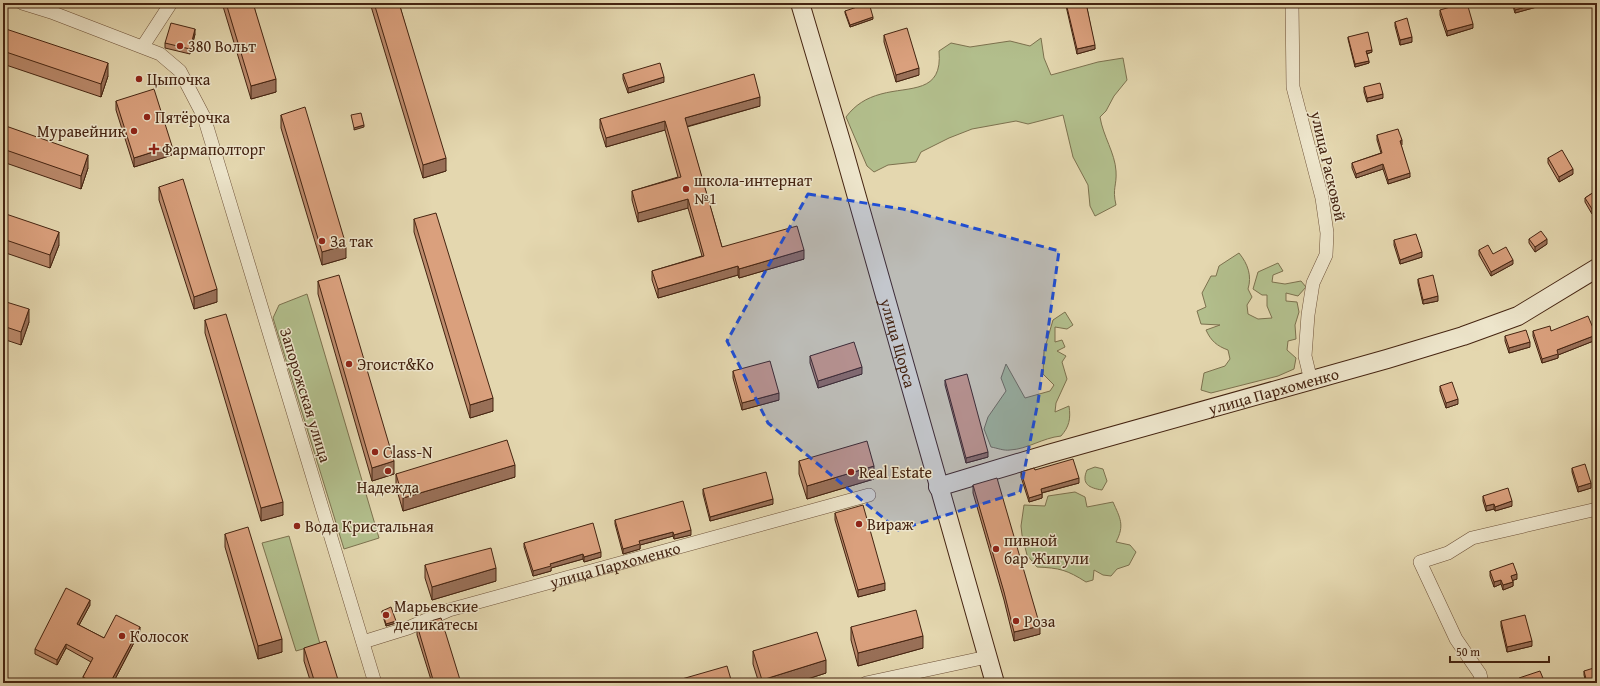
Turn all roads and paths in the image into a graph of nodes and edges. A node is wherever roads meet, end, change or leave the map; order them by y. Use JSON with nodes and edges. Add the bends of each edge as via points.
{"nodes":[{"id":1,"x":22,"y":3,"type":"edge"},
{"id":2,"x":171,"y":3,"type":"edge"},
{"id":3,"x":800,"y":3,"type":"edge"},
{"id":4,"x":1292,"y":3,"type":"edge"},
{"id":5,"x":143,"y":46,"type":"junction"},
{"id":6,"x":1597,"y":268,"type":"edge"},
{"id":7,"x":1311,"y":381,"type":"junction"},
{"id":8,"x":938,"y":487,"type":"junction"},
{"id":9,"x":869,"y":495,"type":"dead end"},
{"id":10,"x":1597,"y":509,"type":"edge"},
{"id":11,"x":363,"y":642,"type":"junction"},
{"id":12,"x":987,"y":657,"type":"junction"},
{"id":13,"x":375,"y":683,"type":"edge"},
{"id":14,"x":866,"y":683,"type":"edge"},
{"id":15,"x":995,"y":683,"type":"edge"},
{"id":16,"x":1482,"y":683,"type":"edge"}],
"edges":[{"from":1,"to":5,"type":"street","name":"Запорожская улица"},
{"from":2,"to":5,"type":"street"},
{"from":3,"to":8,"type":"main road","name":"улица Щорса"},
{"from":4,"to":7,"type":"street","name":"улица Расковой","via":[[1292,86],[1322,198],[1327,233],[1326,255],[1313,283],[1308,315],[1305,356]]},
{"from":5,"to":11,"type":"street","name":"Запорожская улица","via":[[160,54],[180,71],[204,117]]},
{"from":6,"to":7,"type":"main road","name":"улица Пархоменко","via":[[1518,316],[1463,336]]},
{"from":7,"to":8,"type":"main road","name":"улица Пархоменко"},
{"from":8,"to":12,"type":"main road","name":"улица Щорса"},
{"from":9,"to":11,"type":"street","name":"улица Пархоменко","via":[[449,610],[408,628]]},
{"from":10,"to":16,"type":"street","via":[[1472,538],[1448,553],[1420,562],[1456,639],[1480,674]]},
{"from":11,"to":13,"type":"street","name":"Запорожская улица"},
{"from":12,"to":14,"type":"street"},
{"from":12,"to":15,"type":"main road","name":"улица Щорса"}]}
